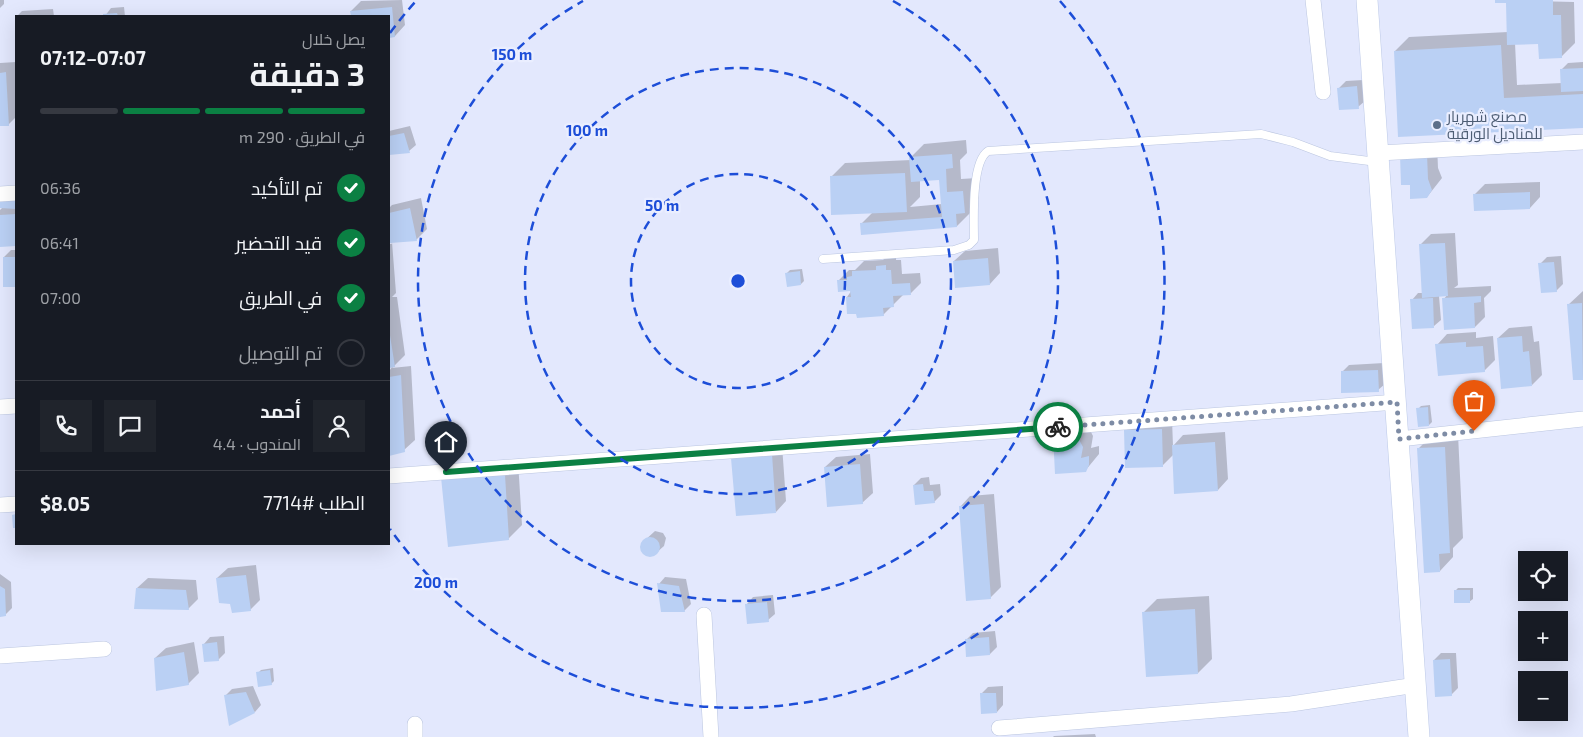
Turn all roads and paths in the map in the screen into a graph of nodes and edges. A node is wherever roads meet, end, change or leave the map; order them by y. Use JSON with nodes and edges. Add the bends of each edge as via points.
{"nodes":[{"id":1,"x":1313,"y":0,"type":"edge"},
{"id":2,"x":1367,"y":0,"type":"edge"},
{"id":3,"x":1323,"y":92,"type":"dead end"},
{"id":4,"x":1583,"y":142,"type":"edge"},
{"id":5,"x":1379,"y":158,"type":"junction"},
{"id":6,"x":15,"y":193,"type":"edge"},
{"id":7,"x":0,"y":194,"type":"edge"},
{"id":8,"x":823,"y":259,"type":"dead end"},
{"id":9,"x":1397,"y":402,"type":"junction"},
{"id":10,"x":15,"y":406,"type":"edge"},
{"id":11,"x":0,"y":407,"type":"edge"},
{"id":12,"x":1583,"y":419,"type":"edge"},
{"id":13,"x":1399,"y":439,"type":"junction"},
{"id":14,"x":390,"y":476,"type":"edge"},
{"id":15,"x":15,"y":504,"type":"edge"},
{"id":16,"x":0,"y":505,"type":"edge"},
{"id":17,"x":704,"y":615,"type":"dead end"},
{"id":18,"x":104,"y":649,"type":"dead end"},
{"id":19,"x":0,"y":656,"type":"edge"},
{"id":20,"x":1416,"y":685,"type":"junction"},
{"id":21,"x":999,"y":728,"type":"dead end"},
{"id":22,"x":711,"y":737,"type":"edge"},
{"id":23,"x":1419,"y":737,"type":"edge"}],
"edges":[{"from":1,"to":3,"type":"street"},
{"from":2,"to":5,"type":"main road"},
{"from":4,"to":5,"type":"street"},
{"from":5,"to":8,"type":"lane","via":[[1343,159],[1261,134],[988,151],[980,158],[974,240],[969,245],[954,250]]},
{"from":5,"to":9,"type":"main road"},
{"from":6,"to":7,"type":"street"},
{"from":9,"to":13,"type":"main road"},
{"from":9,"to":14,"type":"street"},
{"from":10,"to":11,"type":"street"},
{"from":12,"to":13,"type":"street"},
{"from":13,"to":20,"type":"main road"},
{"from":15,"to":16,"type":"street"},
{"from":17,"to":22,"type":"street"},
{"from":18,"to":19,"type":"street"},
{"from":20,"to":21,"type":"street","via":[[1291,704]]},
{"from":20,"to":23,"type":"main road"}]}
